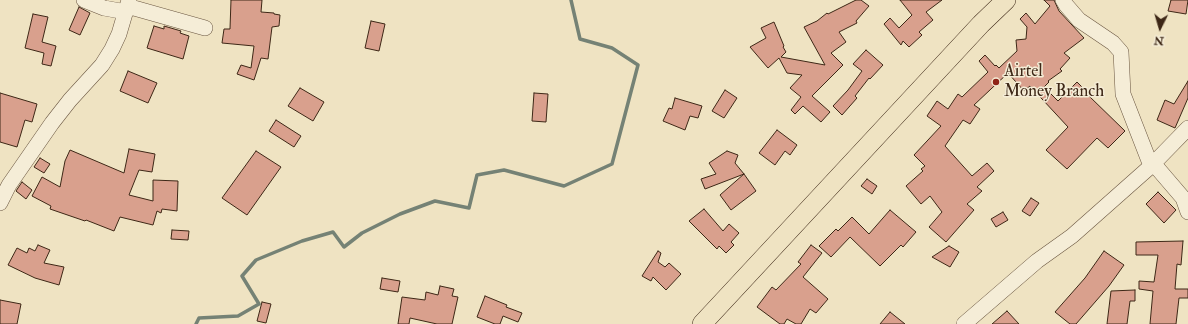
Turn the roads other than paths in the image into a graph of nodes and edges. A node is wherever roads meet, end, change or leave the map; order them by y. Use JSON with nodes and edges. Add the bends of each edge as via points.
{"nodes":[{"id":1,"x":84,"y":0,"type":"edge"},
{"id":2,"x":1006,"y":0,"type":"edge"},
{"id":3,"x":1063,"y":0,"type":"edge"},
{"id":4,"x":127,"y":6,"type":"edge"},
{"id":5,"x":205,"y":28,"type":"dead end"},
{"id":6,"x":1188,"y":128,"type":"edge"},
{"id":7,"x":1152,"y":164,"type":"junction"},
{"id":8,"x":0,"y":203,"type":"edge"},
{"id":9,"x":1188,"y":212,"type":"edge"},
{"id":10,"x":702,"y":324,"type":"edge"},
{"id":11,"x":964,"y":324,"type":"edge"}],
"edges":[{"from":1,"to":4,"type":"street","via":[[104,8]]},
{"from":2,"to":10,"type":"main road"},
{"from":3,"to":7,"type":"street","via":[[1078,20],[1113,43],[1121,52],[1123,94]]},
{"from":4,"to":5,"type":"street"},
{"from":4,"to":8,"type":"street","via":[[112,49],[102,65],[52,123],[9,185]]},
{"from":6,"to":7,"type":"street"},
{"from":7,"to":9,"type":"street","via":[[1183,198]]},
{"from":7,"to":11,"type":"street","via":[[1072,236],[1036,261]]}]}
